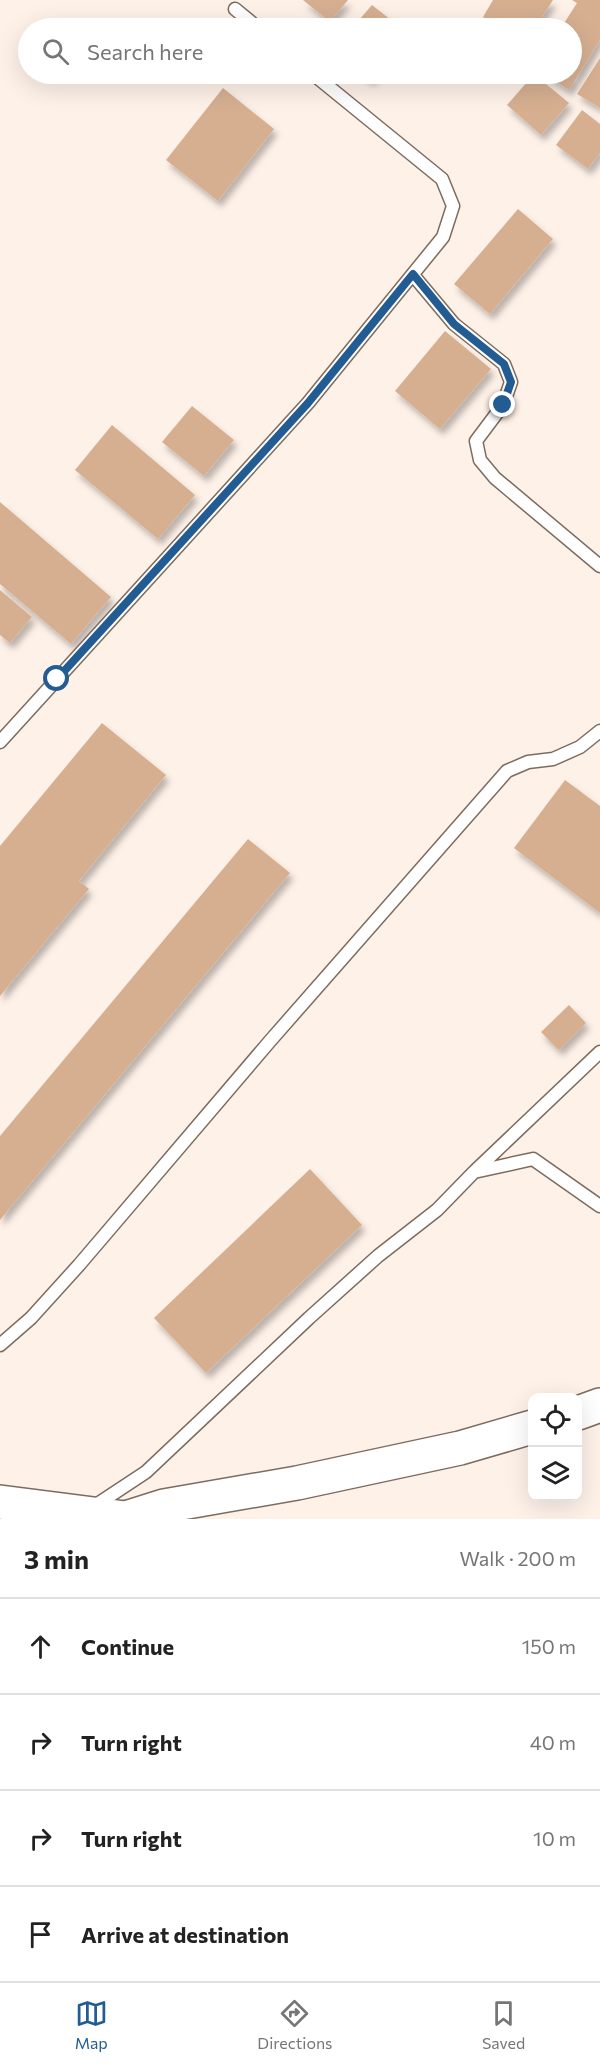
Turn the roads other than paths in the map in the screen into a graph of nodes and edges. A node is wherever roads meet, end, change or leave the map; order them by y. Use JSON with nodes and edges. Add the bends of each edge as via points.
{"nodes":[{"id":1,"x":235,"y":9,"type":"dead end"},
{"id":2,"x":246,"y":18,"type":"edge"},
{"id":3,"x":325,"y":84,"type":"edge"},
{"id":4,"x":413,"y":274,"type":"junction"},
{"id":5,"x":600,"y":566,"type":"edge"},
{"id":6,"x":600,"y":732,"type":"edge"},
{"id":7,"x":0,"y":742,"type":"edge"},
{"id":8,"x":600,"y":1052,"type":"edge"},
{"id":9,"x":474,"y":1172,"type":"junction"},
{"id":10,"x":600,"y":1206,"type":"edge"},
{"id":11,"x":0,"y":1345,"type":"edge"},
{"id":12,"x":600,"y":1405,"type":"edge"},
{"id":13,"x":582,"y":1412,"type":"edge"},
{"id":14,"x":528,"y":1428,"type":"edge"},
{"id":15,"x":0,"y":1502,"type":"edge"},
{"id":16,"x":85,"y":1513,"type":"junction"},
{"id":17,"x":129,"y":1518,"type":"edge"}],
"edges":[{"from":1,"to":2,"type":"lane"},
{"from":3,"to":4,"type":"lane","via":[[442,178],[453,206],[443,237]]},
{"from":4,"to":5,"type":"lane","via":[[454,324],[504,364],[511,382],[503,405],[476,441],[480,460],[495,478]]},
{"from":4,"to":7,"type":"lane","via":[[308,403]]},
{"from":6,"to":11,"type":"lane","via":[[580,747],[553,759],[528,762],[507,771],[79,1265],[31,1318]]},
{"from":8,"to":9,"type":"lane"},
{"from":9,"to":10,"type":"lane","via":[[533,1159]]},
{"from":9,"to":16,"type":"lane","via":[[437,1210],[309,1318],[146,1472]]},
{"from":12,"to":13,"type":"main road"},
{"from":14,"to":17,"type":"main road","via":[[460,1448],[297,1483],[164,1506]]},
{"from":15,"to":16,"type":"main road"},
{"from":16,"to":17,"type":"main road"}]}
